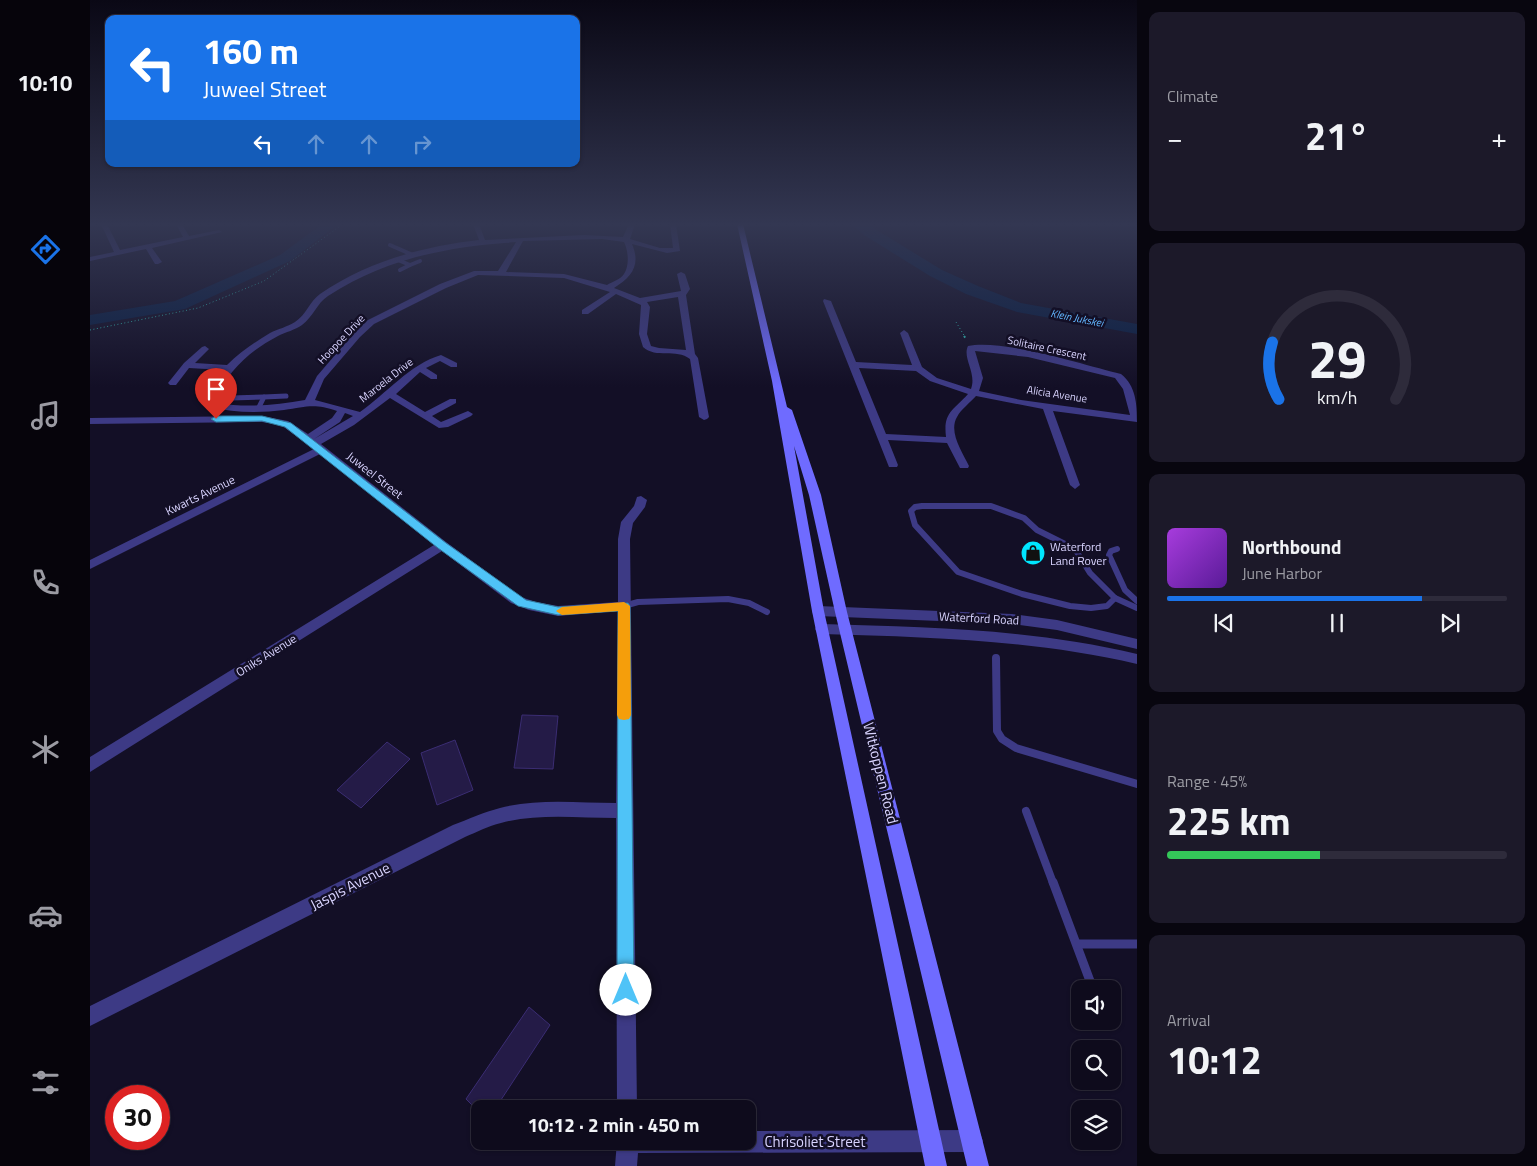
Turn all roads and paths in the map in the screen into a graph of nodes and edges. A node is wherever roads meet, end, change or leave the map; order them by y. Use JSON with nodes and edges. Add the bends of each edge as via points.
{"nodes":[{"id":1,"x":268,"y":278,"type":"edge"},
{"id":2,"x":355,"y":278,"type":"edge"},
{"id":3,"x":463,"y":278,"type":"edge"},
{"id":4,"x":571,"y":278,"type":"edge"},
{"id":5,"x":624,"y":278,"type":"edge"},
{"id":6,"x":682,"y":278,"type":"edge"},
{"id":7,"x":753,"y":278,"type":"edge"},
{"id":8,"x":612,"y":290,"type":"junction"},
{"id":9,"x":682,"y":294,"type":"junction"},
{"id":10,"x":639,"y":301,"type":"junction"},
{"id":11,"x":827,"y":301,"type":"dead end"},
{"id":12,"x":585,"y":312,"type":"dead end"},
{"id":13,"x":956,"y":322,"type":"dead end"},
{"id":14,"x":90,"y":330,"type":"edge"},
{"id":15,"x":904,"y":333,"type":"dead end"},
{"id":16,"x":971,"y":348,"type":"junction"},
{"id":17,"x":205,"y":349,"type":"dead end"},
{"id":18,"x":691,"y":354,"type":"junction"},
{"id":19,"x":188,"y":365,"type":"junction"},
{"id":20,"x":853,"y":365,"type":"junction"},
{"id":21,"x":454,"y":366,"type":"dead end"},
{"id":22,"x":228,"y":368,"type":"junction"},
{"id":23,"x":420,"y":368,"type":"junction"},
{"id":24,"x":918,"y":368,"type":"junction"},
{"id":25,"x":434,"y":376,"type":"dead end"},
{"id":26,"x":777,"y":382,"type":"junction"},
{"id":27,"x":173,"y":383,"type":"dead end"},
{"id":28,"x":390,"y":394,"type":"junction"},
{"id":29,"x":974,"y":394,"type":"junction"},
{"id":30,"x":286,"y":396,"type":"dead end"},
{"id":31,"x":264,"y":397,"type":"junction"},
{"id":32,"x":231,"y":398,"type":"dead end"},
{"id":33,"x":453,"y":401,"type":"dead end"},
{"id":34,"x":309,"y":402,"type":"junction"},
{"id":35,"x":1046,"y":406,"type":"junction"},
{"id":36,"x":259,"y":407,"type":"junction"},
{"id":37,"x":342,"y":410,"type":"junction"},
{"id":38,"x":468,"y":414,"type":"dead end"},
{"id":39,"x":360,"y":415,"type":"junction"},
{"id":40,"x":424,"y":416,"type":"junction"},
{"id":41,"x":704,"y":417,"type":"dead end"},
{"id":42,"x":1136,"y":419,"type":"edge"},
{"id":43,"x":90,"y":420,"type":"edge"},
{"id":44,"x":883,"y":437,"type":"junction"},
{"id":45,"x":951,"y":440,"type":"junction"},
{"id":46,"x":311,"y":442,"type":"junction"},
{"id":47,"x":893,"y":465,"type":"dead end"},
{"id":48,"x":964,"y":466,"type":"dead end"},
{"id":49,"x":1075,"y":485,"type":"dead end"},
{"id":50,"x":641,"y":500,"type":"dead end"},
{"id":51,"x":442,"y":545,"type":"junction"},
{"id":52,"x":1117,"y":549,"type":"dead end"},
{"id":53,"x":90,"y":565,"type":"edge"},
{"id":54,"x":1115,"y":598,"type":"junction"},
{"id":55,"x":1137,"y":601,"type":"edge"},
{"id":56,"x":624,"y":606,"type":"junction"},
{"id":57,"x":1137,"y":608,"type":"edge"},
{"id":58,"x":767,"y":612,"type":"dead end"},
{"id":59,"x":841,"y":612,"type":"junction"},
{"id":60,"x":820,"y":620,"type":"junction"},
{"id":61,"x":846,"y":630,"type":"junction"},
{"id":62,"x":1137,"y":644,"type":"edge"},
{"id":63,"x":996,"y":658,"type":"dead end"},
{"id":64,"x":1137,"y":659,"type":"edge"},
{"id":65,"x":90,"y":765,"type":"edge"},
{"id":66,"x":1137,"y":784,"type":"edge"},
{"id":67,"x":624,"y":811,"type":"junction"},
{"id":68,"x":1026,"y":811,"type":"dead end"},
{"id":69,"x":1077,"y":944,"type":"junction"},
{"id":70,"x":1137,"y":944,"type":"edge"},
{"id":71,"x":1090,"y":980,"type":"edge"},
{"id":72,"x":90,"y":1016,"type":"edge"},
{"id":73,"x":627,"y":1100,"type":"edge"},
{"id":74,"x":931,"y":1141,"type":"junction"},
{"id":75,"x":972,"y":1141,"type":"junction"},
{"id":76,"x":756,"y":1142,"type":"edge"},
{"id":77,"x":627,"y":1150,"type":"edge"},
{"id":78,"x":626,"y":1166,"type":"edge"},
{"id":79,"x":936,"y":1166,"type":"edge"},
{"id":80,"x":978,"y":1166,"type":"edge"}],
"edges":[{"from":1,"to":14,"type":"path","via":[[198,308]]},
{"from":2,"to":22,"type":"street","via":[[318,300],[299,323],[263,342]]},
{"from":3,"to":34,"type":"street","name":"Hoopoe Drive","via":[[371,322],[320,378]]},
{"from":4,"to":8,"type":"street","name":"Hoopoe Drive"},
{"from":5,"to":8,"type":"street"},
{"from":6,"to":9,"type":"street","via":[[686,289]]},
{"from":7,"to":26,"type":"main road","name":"Witkoppen Road"},
{"from":8,"to":10,"type":"street","name":"Hoopoe Drive"},
{"from":8,"to":12,"type":"street"},
{"from":9,"to":10,"type":"street"},
{"from":9,"to":18,"type":"street"},
{"from":10,"to":18,"type":"street","via":[[646,307],[645,344],[659,352]]},
{"from":11,"to":20,"type":"street"},
{"from":13,"to":16,"type":"path"},
{"from":15,"to":24,"type":"street"},
{"from":16,"to":29,"type":"street","via":[[979,381]]},
{"from":16,"to":42,"type":"street","name":"Solitaire Crescent","via":[[1015,352],[1118,376],[1126,386]]},
{"from":17,"to":19,"type":"street"},
{"from":18,"to":41,"type":"street","via":[[695,361]]},
{"from":19,"to":22,"type":"street"},
{"from":19,"to":27,"type":"street"},
{"from":20,"to":24,"type":"street"},
{"from":20,"to":44,"type":"street"},
{"from":21,"to":23,"type":"street","name":"Maroela Drive","via":[[441,358]]},
{"from":22,"to":36,"type":"street","via":[[212,403],[224,408]]},
{"from":23,"to":25,"type":"street"},
{"from":23,"to":28,"type":"street","name":"Maroela Drive"},
{"from":24,"to":29,"type":"street","name":"Alicia Avenue","via":[[942,384]]},
{"from":26,"to":59,"type":"main road","name":"Witkoppen Road","via":[[815,495]]},
{"from":26,"to":60,"type":"main road","name":"Witkoppen Road"},
{"from":28,"to":39,"type":"street","name":"Maroela Drive"},
{"from":28,"to":40,"type":"street"},
{"from":29,"to":35,"type":"street","name":"Alicia Avenue"},
{"from":29,"to":45,"type":"street","via":[[950,419]]},
{"from":30,"to":31,"type":"lane"},
{"from":31,"to":32,"type":"lane"},
{"from":31,"to":36,"type":"lane"},
{"from":33,"to":40,"type":"street"},
{"from":34,"to":36,"type":"street"},
{"from":34,"to":37,"type":"street"},
{"from":35,"to":42,"type":"street","name":"Alicia Avenue"},
{"from":35,"to":49,"type":"street"},
{"from":37,"to":39,"type":"street"},
{"from":37,"to":46,"type":"street","via":[[336,420]]},
{"from":38,"to":40,"type":"street","via":[[441,426]]},
{"from":39,"to":46,"type":"street","name":"Maroela Drive","via":[[347,426]]},
{"from":43,"to":46,"type":"street","name":"Juweel Street","via":[[262,419],[284,423]]},
{"from":44,"to":45,"type":"street"},
{"from":44,"to":47,"type":"street"},
{"from":45,"to":48,"type":"street"},
{"from":46,"to":51,"type":"street","name":"Juweel Street"},
{"from":46,"to":53,"type":"street","name":"Kwarts Avenue"},
{"from":50,"to":56,"type":"street","via":[[627,522],[625,532]]},
{"from":51,"to":56,"type":"street","name":"Juweel Street","via":[[522,603],[558,611]]},
{"from":51,"to":65,"type":"street","name":"Oniks Avenue"},
{"from":52,"to":55,"type":"lane","via":[[1111,550],[1109,555],[1120,582]]},
{"from":54,"to":54,"type":"lane","via":[[1090,573],[1075,549],[1004,509],[982,505],[922,506],[911,510],[916,525],[958,572],[1040,601],[1091,609],[1108,607]]},
{"from":54,"to":57,"type":"lane"},
{"from":56,"to":58,"type":"lane","via":[[638,602],[728,599],[749,603]]},
{"from":56,"to":67,"type":"street"},
{"from":59,"to":60,"type":"street","name":"Waterford Road"},
{"from":59,"to":61,"type":"main road","name":"Witkoppen Road"},
{"from":59,"to":62,"type":"street","name":"Waterford Road","via":[[1035,621]]},
{"from":60,"to":61,"type":"street","name":"Waterford Road"},
{"from":60,"to":74,"type":"main road","name":"Witkoppen Road"},
{"from":61,"to":64,"type":"street","name":"Waterford Road","via":[[1034,638],[1101,649]]},
{"from":61,"to":75,"type":"main road","name":"Witkoppen Road"},
{"from":63,"to":66,"type":"lane","via":[[997,731],[1002,739],[1016,748]]},
{"from":67,"to":72,"type":"street","name":"Jaspis Avenue","via":[[547,810],[494,817],[459,831]]},
{"from":67,"to":73,"type":"street"},
{"from":68,"to":69,"type":"lane"},
{"from":69,"to":70,"type":"lane"},
{"from":69,"to":71,"type":"lane"},
{"from":74,"to":75,"type":"street","name":"Chrisoliet Street"},
{"from":74,"to":76,"type":"street","name":"Chrisoliet Street"},
{"from":74,"to":79,"type":"main road","name":"Witkoppen Road"},
{"from":75,"to":80,"type":"main road","name":"Witkoppen Road"},
{"from":77,"to":78,"type":"street","name":"Chrisoliet Street"}]}
